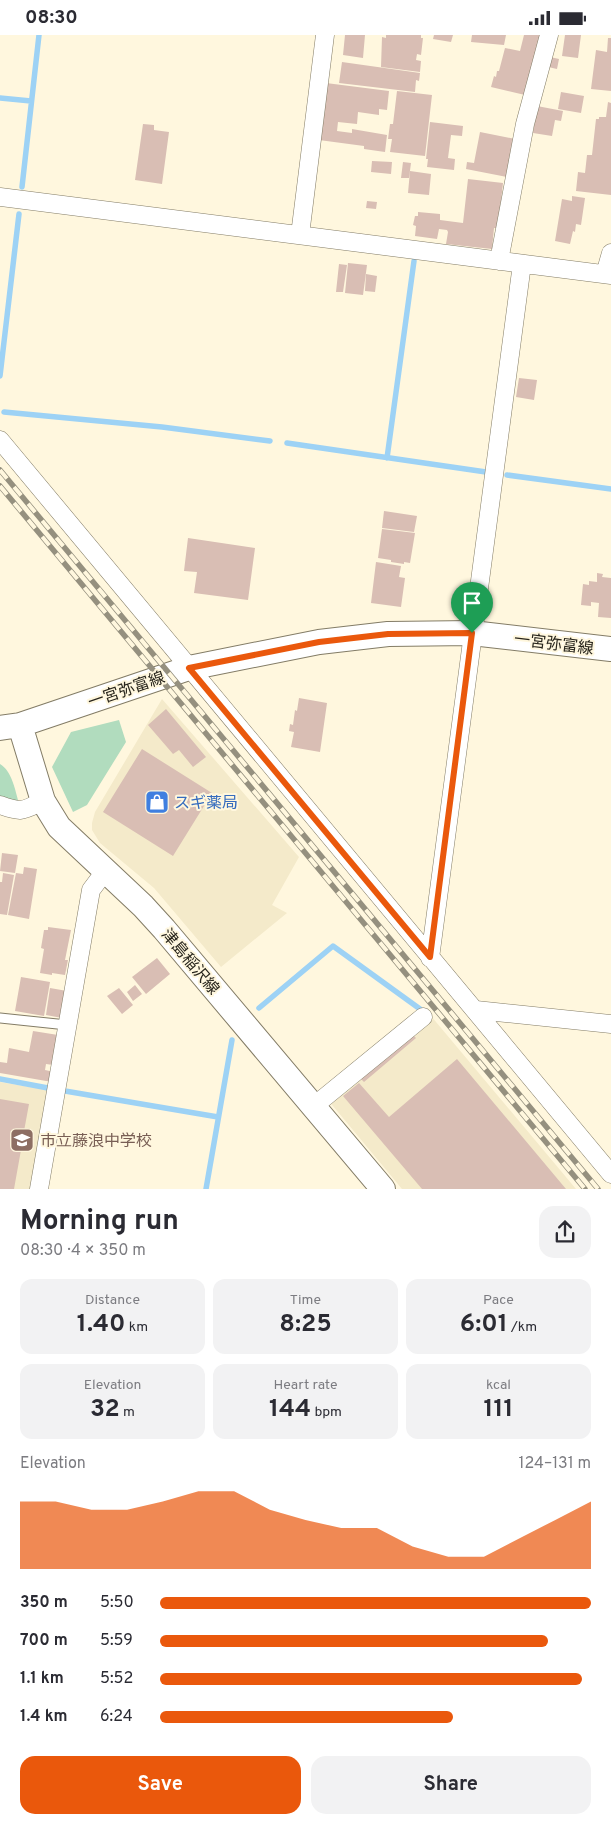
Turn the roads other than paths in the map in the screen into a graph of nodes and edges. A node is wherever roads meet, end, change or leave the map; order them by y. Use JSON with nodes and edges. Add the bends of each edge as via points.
{"nodes":[{"id":1,"x":325,"y":35,"type":"edge"},
{"id":2,"x":549,"y":35,"type":"edge"},
{"id":3,"x":0,"y":197,"type":"edge"},
{"id":4,"x":300,"y":235,"type":"junction"},
{"id":5,"x":611,"y":253,"type":"edge"},
{"id":6,"x":500,"y":261,"type":"junction"},
{"id":7,"x":522,"y":263,"type":"junction"},
{"id":8,"x":608,"y":274,"type":"edge"},
{"id":9,"x":0,"y":440,"type":"edge"},
{"id":10,"x":472,"y":633,"type":"junction"},
{"id":11,"x":611,"y":649,"type":"edge"},
{"id":12,"x":189,"y":668,"type":"junction"},
{"id":13,"x":10,"y":726,"type":"edge"},
{"id":14,"x":43,"y":801,"type":"junction"},
{"id":15,"x":0,"y":805,"type":"edge"},
{"id":16,"x":106,"y":870,"type":"junction"},
{"id":17,"x":430,"y":957,"type":"junction"},
{"id":18,"x":476,"y":1010,"type":"junction"},
{"id":19,"x":0,"y":1017,"type":"edge"},
{"id":20,"x":423,"y":1017,"type":"dead end"},
{"id":21,"x":611,"y":1024,"type":"edge"},
{"id":22,"x":67,"y":1025,"type":"junction"},
{"id":23,"x":314,"y":1106,"type":"junction"},
{"id":24,"x":611,"y":1174,"type":"edge"},
{"id":25,"x":38,"y":1189,"type":"edge"},
{"id":26,"x":382,"y":1189,"type":"edge"}],
"edges":[{"from":1,"to":4,"type":"street"},
{"from":2,"to":6,"type":"street","via":[[525,124]]},
{"from":3,"to":4,"type":"street"},
{"from":4,"to":6,"type":"street"},
{"from":5,"to":8,"type":"street"},
{"from":6,"to":7,"type":"street"},
{"from":7,"to":8,"type":"street"},
{"from":7,"to":10,"type":"street"},
{"from":9,"to":12,"type":"street"},
{"from":10,"to":11,"type":"main road","name":"一宮弥富線"},
{"from":10,"to":12,"type":"main road","name":"一宮弥富線","via":[[388,634],[319,642]]},
{"from":10,"to":17,"type":"street"},
{"from":12,"to":13,"type":"main road","name":"一宮弥富線"},
{"from":12,"to":17,"type":"street"},
{"from":13,"to":14,"type":"main road","name":"津島稲沢線"},
{"from":14,"to":15,"type":"street","via":[[16,811]]},
{"from":14,"to":16,"type":"main road","name":"津島稲沢線","via":[[59,827]]},
{"from":16,"to":22,"type":"street","via":[[91,890]]},
{"from":16,"to":23,"type":"main road","name":"津島稲沢線","via":[[143,905]]},
{"from":17,"to":18,"type":"street"},
{"from":18,"to":21,"type":"street"},
{"from":18,"to":24,"type":"street"},
{"from":19,"to":22,"type":"lane"},
{"from":20,"to":23,"type":"street"},
{"from":22,"to":25,"type":"street"},
{"from":23,"to":26,"type":"main road","name":"津島稲沢線"}]}
